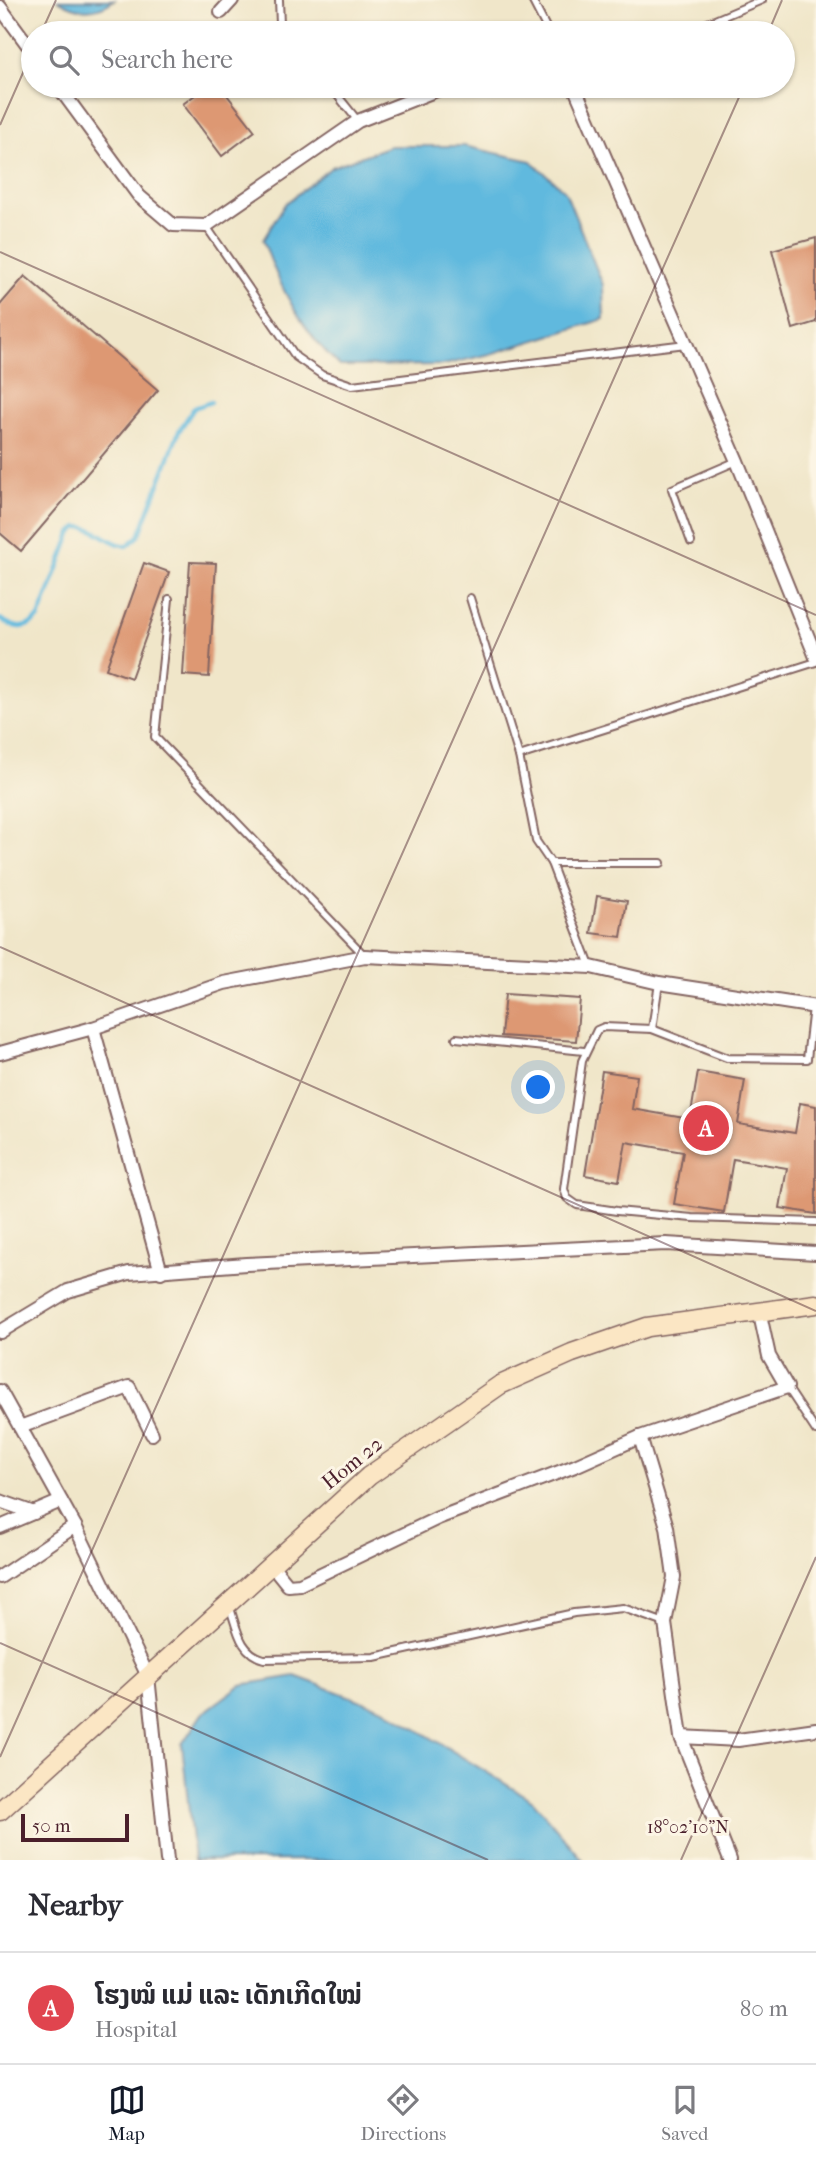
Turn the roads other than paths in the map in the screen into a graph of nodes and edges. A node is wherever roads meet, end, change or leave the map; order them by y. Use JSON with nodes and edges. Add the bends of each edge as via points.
{"nodes":[{"id":1,"x":232,"y":0,"type":"edge"},
{"id":2,"x":279,"y":0,"type":"edge"},
{"id":3,"x":532,"y":0,"type":"edge"},
{"id":4,"x":762,"y":0,"type":"edge"},
{"id":5,"x":0,"y":7,"type":"edge"},
{"id":6,"x":220,"y":12,"type":"dead end"},
{"id":7,"x":280,"y":21,"type":"edge"},
{"id":8,"x":543,"y":21,"type":"edge"},
{"id":9,"x":712,"y":21,"type":"edge"},
{"id":10,"x":21,"y":36,"type":"edge"},
{"id":11,"x":67,"y":98,"type":"edge"},
{"id":12,"x":340,"y":98,"type":"edge"},
{"id":13,"x":416,"y":98,"type":"edge"},
{"id":14,"x":579,"y":98,"type":"edge"},
{"id":15,"x":358,"y":121,"type":"junction"},
{"id":16,"x":206,"y":226,"type":"junction"},
{"id":17,"x":688,"y":344,"type":"junction"},
{"id":18,"x":737,"y":461,"type":"junction"},
{"id":19,"x":691,"y":542,"type":"dead end"},
{"id":20,"x":470,"y":598,"type":"dead end"},
{"id":21,"x":169,"y":599,"type":"dead end"},
{"id":22,"x":816,"y":660,"type":"edge"},
{"id":23,"x":519,"y":756,"type":"junction"},
{"id":24,"x":551,"y":863,"type":"junction"},
{"id":25,"x":661,"y":863,"type":"dead end"},
{"id":26,"x":365,"y":956,"type":"junction"},
{"id":27,"x":591,"y":967,"type":"junction"},
{"id":28,"x":659,"y":983,"type":"junction"},
{"id":29,"x":814,"y":1007,"type":"edge"},
{"id":30,"x":93,"y":1028,"type":"junction"},
{"id":31,"x":652,"y":1029,"type":"junction"},
{"id":32,"x":456,"y":1038,"type":"dead end"},
{"id":33,"x":584,"y":1051,"type":"junction"},
{"id":34,"x":0,"y":1053,"type":"edge"},
{"id":35,"x":807,"y":1059,"type":"junction"},
{"id":36,"x":816,"y":1059,"type":"edge"},
{"id":37,"x":816,"y":1222,"type":"edge"},
{"id":38,"x":816,"y":1253,"type":"edge"},
{"id":39,"x":161,"y":1272,"type":"junction"},
{"id":40,"x":816,"y":1304,"type":"edge"},
{"id":41,"x":758,"y":1310,"type":"junction"},
{"id":42,"x":0,"y":1332,"type":"edge"},
{"id":43,"x":787,"y":1387,"type":"junction"},
{"id":44,"x":0,"y":1391,"type":"edge"},
{"id":45,"x":20,"y":1427,"type":"junction"},
{"id":46,"x":816,"y":1431,"type":"edge"},
{"id":47,"x":152,"y":1434,"type":"dead end"},
{"id":48,"x":640,"y":1437,"type":"junction"},
{"id":49,"x":0,"y":1501,"type":"edge"},
{"id":50,"x":61,"y":1501,"type":"junction"},
{"id":51,"x":34,"y":1513,"type":"junction"},
{"id":52,"x":75,"y":1526,"type":"junction"},
{"id":53,"x":0,"y":1527,"type":"edge"},
{"id":54,"x":271,"y":1564,"type":"junction"},
{"id":55,"x":0,"y":1577,"type":"edge"},
{"id":56,"x":228,"y":1603,"type":"junction"},
{"id":57,"x":665,"y":1622,"type":"junction"},
{"id":58,"x":148,"y":1675,"type":"junction"},
{"id":59,"x":816,"y":1730,"type":"edge"},
{"id":60,"x":681,"y":1737,"type":"junction"},
{"id":61,"x":0,"y":1811,"type":"edge"},
{"id":62,"x":167,"y":1860,"type":"edge"},
{"id":63,"x":730,"y":1860,"type":"edge"}],
"edges":[{"from":1,"to":6,"type":"street"},
{"from":2,"to":7,"type":"lane"},
{"from":3,"to":8,"type":"lane"},
{"from":4,"to":9,"type":"lane"},
{"from":5,"to":10,"type":"street"},
{"from":11,"to":16,"type":"street","via":[[139,196],[173,225]]},
{"from":12,"to":15,"type":"lane"},
{"from":13,"to":15,"type":"street"},
{"from":14,"to":17,"type":"street"},
{"from":15,"to":16,"type":"street"},
{"from":16,"to":17,"type":"lane","via":[[296,357],[322,375],[352,385]]},
{"from":17,"to":18,"type":"street"},
{"from":18,"to":19,"type":"lane","via":[[672,489]]},
{"from":18,"to":22,"type":"street"},
{"from":20,"to":23,"type":"lane"},
{"from":21,"to":26,"type":"lane","via":[[155,737]]},
{"from":22,"to":23,"type":"lane"},
{"from":23,"to":24,"type":"lane","via":[[536,841]]},
{"from":24,"to":25,"type":"lane"},
{"from":24,"to":27,"type":"lane"},
{"from":26,"to":27,"type":"street"},
{"from":26,"to":30,"type":"street","via":[[224,983]]},
{"from":27,"to":28,"type":"street"},
{"from":28,"to":29,"type":"street"},
{"from":28,"to":31,"type":"lane"},
{"from":29,"to":35,"type":"lane"},
{"from":30,"to":34,"type":"street"},
{"from":30,"to":39,"type":"street"},
{"from":31,"to":33,"type":"lane","via":[[604,1027]]},
{"from":31,"to":35,"type":"lane","via":[[727,1058]]},
{"from":32,"to":33,"type":"lane"},
{"from":33,"to":37,"type":"lane","via":[[564,1189],[567,1198],[578,1205],[617,1211]]},
{"from":35,"to":36,"type":"lane"},
{"from":38,"to":39,"type":"street","via":[[666,1244]]},
{"from":39,"to":42,"type":"street","via":[[129,1273],[68,1291]]},
{"from":40,"to":41,"type":"street","name":"Hom 22"},
{"from":41,"to":43,"type":"street","via":[[769,1356]]},
{"from":41,"to":54,"type":"street","name":"Hom 22","via":[[647,1327],[500,1385],[369,1476]]},
{"from":43,"to":46,"type":"lane"},
{"from":43,"to":48,"type":"street"},
{"from":44,"to":45,"type":"street"},
{"from":45,"to":47,"type":"street","via":[[129,1387]]},
{"from":45,"to":50,"type":"street"},
{"from":48,"to":54,"type":"street","via":[[426,1524],[300,1584],[288,1585]]},
{"from":48,"to":57,"type":"street","via":[[667,1527],[674,1577]]},
{"from":49,"to":51,"type":"street"},
{"from":50,"to":51,"type":"street"},
{"from":50,"to":52,"type":"street"},
{"from":51,"to":53,"type":"street"},
{"from":52,"to":55,"type":"street"},
{"from":52,"to":58,"type":"street"},
{"from":54,"to":56,"type":"street","name":"Hom 22"},
{"from":56,"to":57,"type":"lane","via":[[245,1649],[264,1659],[374,1657],[574,1612],[623,1608]]},
{"from":56,"to":58,"type":"street","name":"Hom 22"},
{"from":57,"to":60,"type":"street"},
{"from":58,"to":61,"type":"street","name":"Hom 22"},
{"from":58,"to":62,"type":"street"},
{"from":59,"to":60,"type":"street","via":[[738,1740]]},
{"from":60,"to":63,"type":"street"}]}
